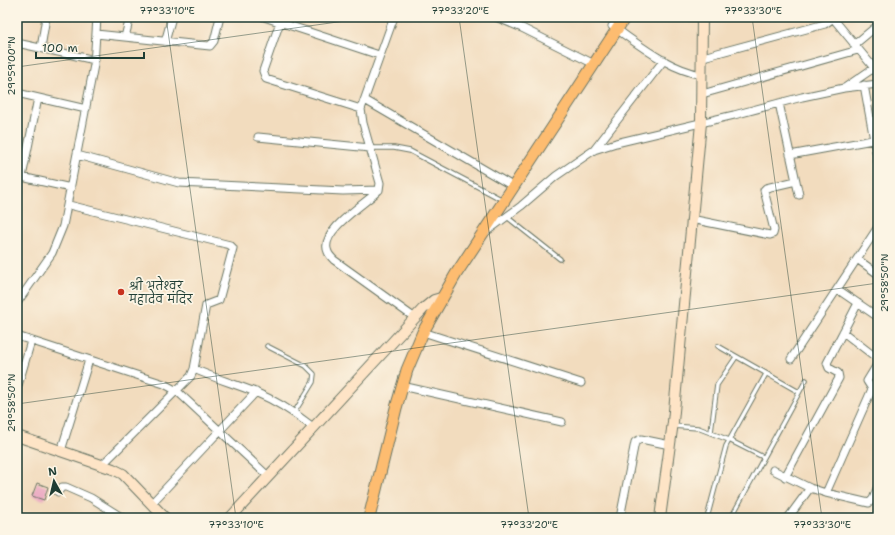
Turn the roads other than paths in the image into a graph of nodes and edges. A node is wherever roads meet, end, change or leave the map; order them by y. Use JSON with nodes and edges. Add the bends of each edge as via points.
{"nodes":[{"id":1,"x":46,"y":17,"type":"edge"},
{"id":2,"x":97,"y":17,"type":"edge"},
{"id":3,"x":130,"y":17,"type":"edge"},
{"id":4,"x":172,"y":17,"type":"edge"},
{"id":5,"x":220,"y":17,"type":"edge"},
{"id":6,"x":264,"y":17,"type":"edge"},
{"id":7,"x":394,"y":17,"type":"edge"},
{"id":8,"x":496,"y":17,"type":"edge"},
{"id":9,"x":625,"y":17,"type":"edge"},
{"id":10,"x":702,"y":17,"type":"edge"},
{"id":11,"x":833,"y":18,"type":"edge"},
{"id":12,"x":280,"y":22,"type":"junction"},
{"id":13,"x":615,"y":24,"type":"edge"},
{"id":14,"x":878,"y":25,"type":"edge"},
{"id":15,"x":96,"y":34,"type":"junction"},
{"id":16,"x":125,"y":37,"type":"junction"},
{"id":17,"x":165,"y":42,"type":"junction"},
{"id":18,"x":17,"y":43,"type":"edge"},
{"id":19,"x":856,"y":47,"type":"junction"},
{"id":20,"x":40,"y":48,"type":"junction"},
{"id":21,"x":379,"y":55,"type":"junction"},
{"id":22,"x":702,"y":57,"type":"junction"},
{"id":23,"x":95,"y":60,"type":"junction"},
{"id":24,"x":664,"y":60,"type":"junction"},
{"id":25,"x":590,"y":62,"type":"junction"},
{"id":26,"x":876,"y":67,"type":"edge"},
{"id":27,"x":702,"y":75,"type":"junction"},
{"id":28,"x":878,"y":84,"type":"edge"},
{"id":29,"x":864,"y":85,"type":"junction"},
{"id":30,"x":844,"y":88,"type":"junction"},
{"id":31,"x":17,"y":93,"type":"edge"},
{"id":32,"x":702,"y":94,"type":"junction"},
{"id":33,"x":38,"y":98,"type":"junction"},
{"id":34,"x":365,"y":100,"type":"junction"},
{"id":35,"x":779,"y":103,"type":"junction"},
{"id":36,"x":565,"y":105,"type":"junction"},
{"id":37,"x":86,"y":109,"type":"junction"},
{"id":38,"x":361,"y":109,"type":"junction"},
{"id":39,"x":701,"y":123,"type":"junction"},
{"id":40,"x":258,"y":137,"type":"dead end"},
{"id":41,"x":876,"y":139,"type":"edge"},
{"id":42,"x":370,"y":148,"type":"junction"},
{"id":43,"x":594,"y":150,"type":"junction"},
{"id":44,"x":77,"y":155,"type":"junction"},
{"id":45,"x":790,"y":155,"type":"junction"},
{"id":46,"x":878,"y":162,"type":"edge"},
{"id":47,"x":20,"y":177,"type":"edge"},
{"id":48,"x":796,"y":181,"type":"junction"},
{"id":49,"x":508,"y":184,"type":"junction"},
{"id":50,"x":71,"y":188,"type":"junction"},
{"id":51,"x":379,"y":190,"type":"junction"},
{"id":52,"x":799,"y":195,"type":"dead end"},
{"id":53,"x":499,"y":198,"type":"junction"},
{"id":54,"x":69,"y":205,"type":"junction"},
{"id":55,"x":507,"y":217,"type":"junction"},
{"id":56,"x":692,"y":219,"type":"junction"},
{"id":57,"x":878,"y":227,"type":"edge"},
{"id":58,"x":480,"y":237,"type":"junction"},
{"id":59,"x":560,"y":259,"type":"dead end"},
{"id":60,"x":857,"y":259,"type":"junction"},
{"id":61,"x":878,"y":274,"type":"edge"},
{"id":62,"x":837,"y":289,"type":"junction"},
{"id":63,"x":438,"y":299,"type":"junction"},
{"id":64,"x":17,"y":303,"type":"edge"},
{"id":65,"x":858,"y":303,"type":"junction"},
{"id":66,"x":878,"y":317,"type":"edge"},
{"id":67,"x":415,"y":318,"type":"junction"},
{"id":68,"x":423,"y":332,"type":"junction"},
{"id":69,"x":843,"y":332,"type":"junction"},
{"id":70,"x":17,"y":336,"type":"edge"},
{"id":71,"x":31,"y":341,"type":"junction"},
{"id":72,"x":267,"y":346,"type":"dead end"},
{"id":73,"x":718,"y":346,"type":"dead end"},
{"id":74,"x":736,"y":356,"type":"junction"},
{"id":75,"x":790,"y":359,"type":"dead end"},
{"id":76,"x":878,"y":359,"type":"edge"},
{"id":77,"x":90,"y":360,"type":"junction"},
{"id":78,"x":878,"y":363,"type":"edge"},
{"id":79,"x":194,"y":369,"type":"junction"},
{"id":80,"x":766,"y":374,"type":"junction"},
{"id":81,"x":806,"y":380,"type":"dead end"},
{"id":82,"x":581,"y":383,"type":"dead end"},
{"id":83,"x":402,"y":386,"type":"junction"},
{"id":84,"x":17,"y":389,"type":"edge"},
{"id":85,"x":177,"y":391,"type":"junction"},
{"id":86,"x":256,"y":392,"type":"junction"},
{"id":87,"x":800,"y":392,"type":"junction"},
{"id":88,"x":875,"y":392,"type":"edge"},
{"id":89,"x":294,"y":413,"type":"junction"},
{"id":90,"x":562,"y":422,"type":"dead end"},
{"id":91,"x":672,"y":426,"type":"junction"},
{"id":92,"x":313,"y":427,"type":"junction"},
{"id":93,"x":218,"y":431,"type":"junction"},
{"id":94,"x":711,"y":432,"type":"junction"},
{"id":95,"x":17,"y":436,"type":"edge"},
{"id":96,"x":729,"y":440,"type":"junction"},
{"id":97,"x":670,"y":445,"type":"junction"},
{"id":98,"x":61,"y":451,"type":"junction"},
{"id":99,"x":763,"y":457,"type":"junction"},
{"id":100,"x":102,"y":465,"type":"junction"},
{"id":101,"x":773,"y":470,"type":"dead end"},
{"id":102,"x":269,"y":477,"type":"junction"},
{"id":103,"x":785,"y":477,"type":"junction"},
{"id":104,"x":878,"y":486,"type":"edge"},
{"id":105,"x":810,"y":488,"type":"junction"},
{"id":106,"x":58,"y":492,"type":"dead end"},
{"id":107,"x":826,"y":493,"type":"junction"},
{"id":108,"x":151,"y":504,"type":"junction"},
{"id":109,"x":123,"y":518,"type":"edge"},
{"id":110,"x":165,"y":518,"type":"edge"},
{"id":111,"x":230,"y":518,"type":"edge"},
{"id":112,"x":368,"y":518,"type":"edge"},
{"id":113,"x":620,"y":518,"type":"edge"},
{"id":114,"x":660,"y":518,"type":"edge"},
{"id":115,"x":707,"y":518,"type":"edge"},
{"id":116,"x":731,"y":518,"type":"edge"},
{"id":117,"x":788,"y":518,"type":"edge"}],
"edges":[{"from":1,"to":20,"type":"street"},
{"from":2,"to":15,"type":"street"},
{"from":3,"to":16,"type":"street"},
{"from":4,"to":17,"type":"street"},
{"from":5,"to":17,"type":"street","via":[[214,41],[210,46]]},
{"from":6,"to":12,"type":"street"},
{"from":7,"to":21,"type":"street"},
{"from":8,"to":25,"type":"street"},
{"from":9,"to":13,"type":"main road"},
{"from":10,"to":22,"type":"street"},
{"from":11,"to":19,"type":"street"},
{"from":11,"to":22,"type":"street","via":[[825,24]]},
{"from":12,"to":21,"type":"street"},
{"from":12,"to":38,"type":"street","via":[[264,71],[266,79]]},
{"from":13,"to":24,"type":"street"},
{"from":13,"to":25,"type":"main road"},
{"from":13,"to":36,"type":"main road"},
{"from":14,"to":19,"type":"street"},
{"from":15,"to":16,"type":"street"},
{"from":15,"to":23,"type":"street"},
{"from":16,"to":17,"type":"street"},
{"from":18,"to":20,"type":"street"},
{"from":19,"to":26,"type":"street"},
{"from":19,"to":32,"type":"street"},
{"from":20,"to":23,"type":"street"},
{"from":21,"to":34,"type":"street"},
{"from":22,"to":27,"type":"street"},
{"from":23,"to":37,"type":"street"},
{"from":24,"to":27,"type":"street","via":[[687,73]]},
{"from":24,"to":43,"type":"street"},
{"from":25,"to":36,"type":"main road"},
{"from":26,"to":30,"type":"street"},
{"from":27,"to":32,"type":"street"},
{"from":28,"to":29,"type":"street"},
{"from":29,"to":30,"type":"street"},
{"from":29,"to":41,"type":"street"},
{"from":30,"to":35,"type":"street"},
{"from":31,"to":33,"type":"street"},
{"from":32,"to":39,"type":"street"},
{"from":33,"to":37,"type":"street"},
{"from":33,"to":47,"type":"street"},
{"from":34,"to":38,"type":"street"},
{"from":34,"to":49,"type":"street"},
{"from":35,"to":39,"type":"street"},
{"from":35,"to":45,"type":"street"},
{"from":36,"to":49,"type":"main road"},
{"from":36,"to":58,"type":"main road"},
{"from":37,"to":44,"type":"street"},
{"from":38,"to":42,"type":"street"},
{"from":39,"to":43,"type":"street"},
{"from":39,"to":56,"type":"street"},
{"from":40,"to":42,"type":"street"},
{"from":41,"to":45,"type":"street"},
{"from":41,"to":46,"type":"street"},
{"from":42,"to":51,"type":"street","via":[[380,184]]},
{"from":42,"to":53,"type":"lane","via":[[410,152]]},
{"from":43,"to":55,"type":"street","via":[[556,176]]},
{"from":44,"to":50,"type":"street"},
{"from":44,"to":51,"type":"street","via":[[179,183],[343,191]]},
{"from":45,"to":48,"type":"street"},
{"from":47,"to":50,"type":"street"},
{"from":48,"to":52,"type":"street"},
{"from":48,"to":56,"type":"street","via":[[764,190],[773,234]]},
{"from":49,"to":53,"type":"main road"},
{"from":50,"to":54,"type":"street"},
{"from":51,"to":67,"type":"street","via":[[359,204],[330,236],[327,252],[334,260]]},
{"from":53,"to":63,"type":"main road"},
{"from":54,"to":64,"type":"street","via":[[52,254]]},
{"from":54,"to":79,"type":"street","via":[[230,245],[233,248],[219,300],[206,305]]},
{"from":55,"to":58,"type":"street"},
{"from":55,"to":59,"type":"lane"},
{"from":56,"to":91,"type":"street"},
{"from":57,"to":60,"type":"street"},
{"from":58,"to":63,"type":"main road"},
{"from":60,"to":61,"type":"street"},
{"from":60,"to":62,"type":"street"},
{"from":62,"to":65,"type":"street"},
{"from":62,"to":75,"type":"street"},
{"from":63,"to":67,"type":"street"},
{"from":63,"to":68,"type":"main road"},
{"from":63,"to":112,"type":"main road","via":[[411,346],[402,369],[382,435]]},
{"from":65,"to":66,"type":"street"},
{"from":65,"to":69,"type":"street"},
{"from":67,"to":92,"type":"street"},
{"from":68,"to":82,"type":"street"},
{"from":68,"to":83,"type":"main road"},
{"from":69,"to":76,"type":"street"},
{"from":69,"to":103,"type":"street","via":[[827,363],[829,368],[838,373],[839,378]]},
{"from":70,"to":71,"type":"street"},
{"from":71,"to":77,"type":"street"},
{"from":71,"to":84,"type":"street"},
{"from":72,"to":89,"type":"lane","via":[[306,366],[314,374],[313,382]]},
{"from":73,"to":74,"type":"lane"},
{"from":74,"to":80,"type":"lane"},
{"from":74,"to":94,"type":"lane","via":[[718,385]]},
{"from":77,"to":85,"type":"street","via":[[164,384]]},
{"from":77,"to":98,"type":"street"},
{"from":78,"to":88,"type":"street","via":[[867,381]]},
{"from":79,"to":85,"type":"street"},
{"from":79,"to":86,"type":"street"},
{"from":80,"to":87,"type":"lane"},
{"from":80,"to":96,"type":"lane"},
{"from":81,"to":87,"type":"lane"},
{"from":83,"to":90,"type":"street"},
{"from":83,"to":112,"type":"main road"},
{"from":85,"to":93,"type":"street"},
{"from":85,"to":100,"type":"street"},
{"from":86,"to":89,"type":"street"},
{"from":86,"to":93,"type":"street"},
{"from":87,"to":99,"type":"lane"},
{"from":88,"to":107,"type":"street"},
{"from":89,"to":92,"type":"street"},
{"from":91,"to":94,"type":"lane"},
{"from":91,"to":97,"type":"street"},
{"from":92,"to":102,"type":"street"},
{"from":93,"to":102,"type":"street"},
{"from":93,"to":108,"type":"street"},
{"from":94,"to":96,"type":"lane"},
{"from":95,"to":98,"type":"street"},
{"from":96,"to":99,"type":"lane"},
{"from":96,"to":115,"type":"lane"},
{"from":97,"to":113,"type":"street","via":[[641,439],[634,442]]},
{"from":97,"to":114,"type":"street"},
{"from":98,"to":100,"type":"street"},
{"from":99,"to":116,"type":"lane"},
{"from":100,"to":108,"type":"street","via":[[123,474]]},
{"from":101,"to":103,"type":"street"},
{"from":102,"to":111,"type":"street"},
{"from":103,"to":105,"type":"street"},
{"from":104,"to":107,"type":"street","via":[[869,503]]},
{"from":105,"to":107,"type":"street"},
{"from":105,"to":117,"type":"street"},
{"from":106,"to":109,"type":"street","via":[[62,487],[66,487],[91,498]]},
{"from":108,"to":110,"type":"street"}]}
